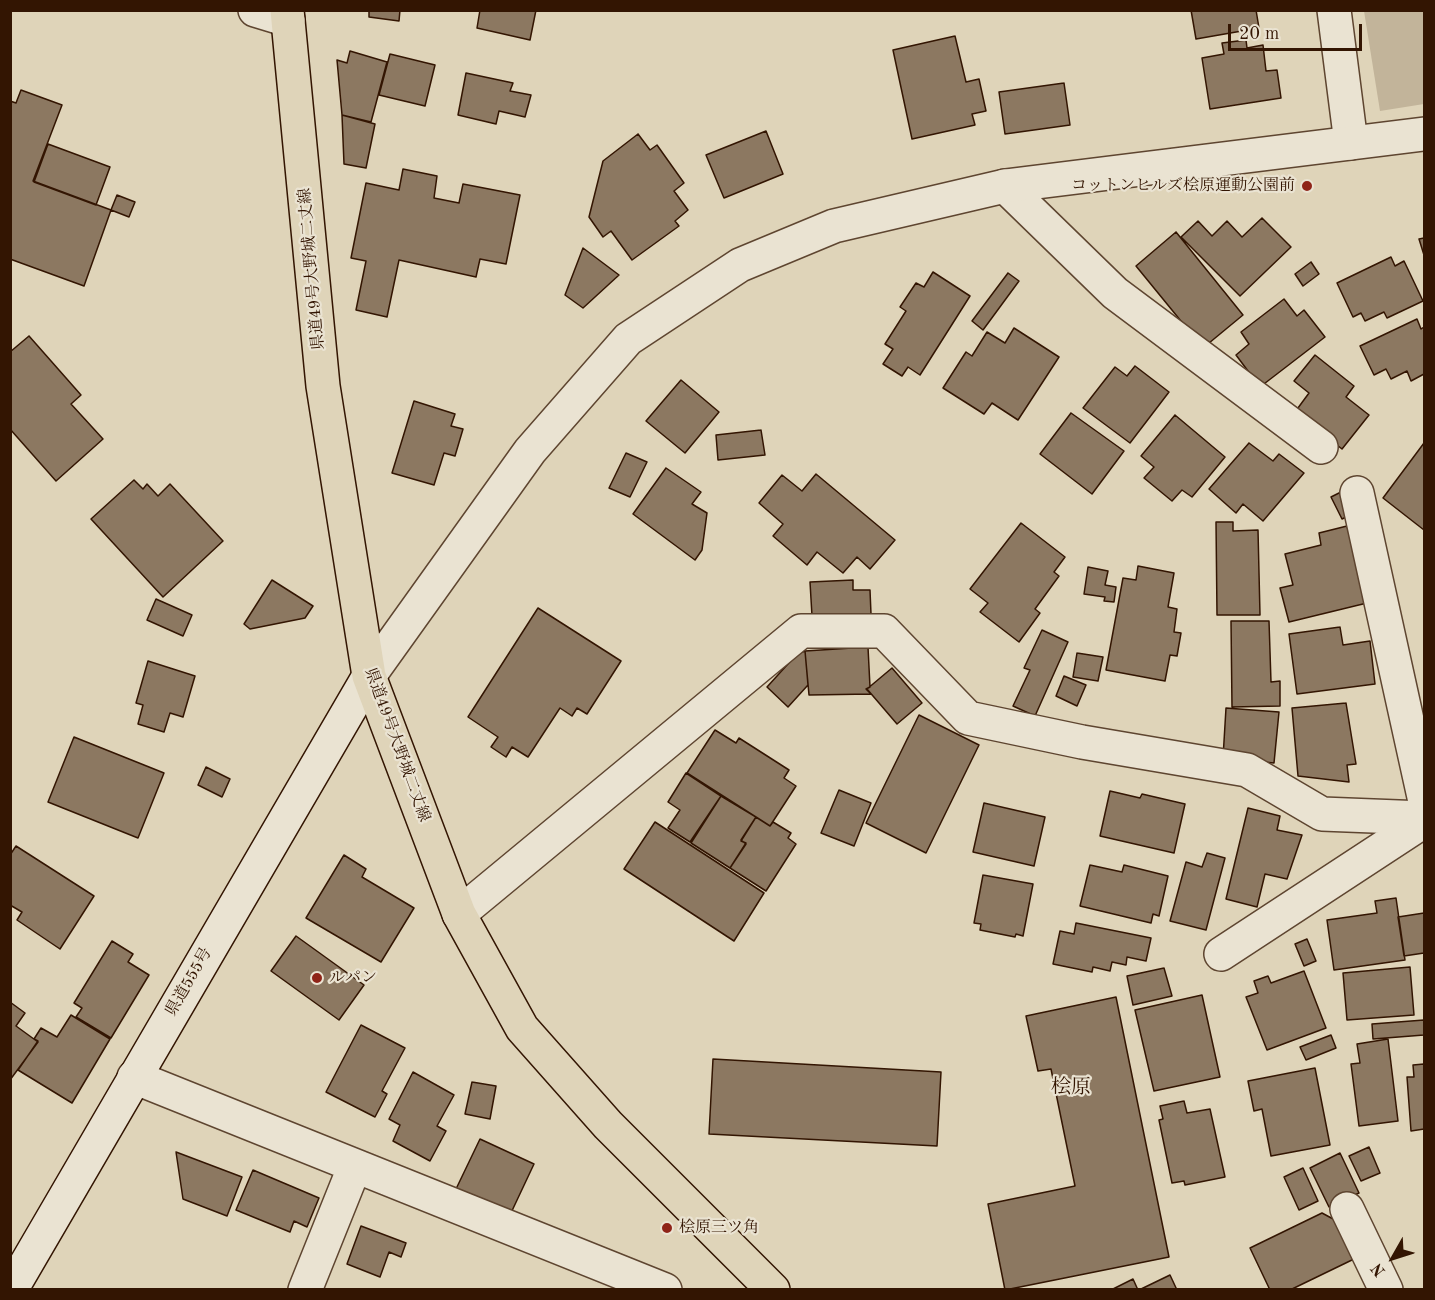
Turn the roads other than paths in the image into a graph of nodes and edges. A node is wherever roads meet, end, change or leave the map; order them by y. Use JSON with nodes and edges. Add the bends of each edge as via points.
{"nodes":[{"id":1,"x":255,"y":10,"type":"edge"},
{"id":2,"x":1334,"y":10,"type":"edge"},
{"id":3,"x":287,"y":15,"type":"edge"},
{"id":4,"x":1425,"y":134,"type":"edge"},
{"id":5,"x":1351,"y":143,"type":"junction"},
{"id":6,"x":1005,"y":186,"type":"junction"},
{"id":7,"x":1321,"y":447,"type":"dead end"},
{"id":8,"x":1357,"y":494,"type":"dead end"},
{"id":9,"x":369,"y":675,"type":"junction"},
{"id":10,"x":1425,"y":797,"type":"edge"},
{"id":11,"x":1425,"y":819,"type":"edge"},
{"id":12,"x":459,"y":914,"type":"junction"},
{"id":13,"x":1221,"y":954,"type":"dead end"},
{"id":14,"x":134,"y":1077,"type":"junction"},
{"id":15,"x":354,"y":1168,"type":"junction"},
{"id":16,"x":1347,"y":1209,"type":"dead end"},
{"id":17,"x":11,"y":1290,"type":"edge"},
{"id":18,"x":305,"y":1290,"type":"edge"},
{"id":19,"x":664,"y":1290,"type":"edge"},
{"id":20,"x":773,"y":1290,"type":"edge"},
{"id":21,"x":1386,"y":1290,"type":"edge"}],
"edges":[{"from":1,"to":3,"type":"street"},
{"from":2,"to":5,"type":"street"},
{"from":3,"to":9,"type":"main road","name":"県道49号大野城二丈線","via":[[323,386]]},
{"from":4,"to":5,"type":"street","name":"県道555号"},
{"from":5,"to":6,"type":"street","name":"県道555号"},
{"from":6,"to":7,"type":"street","via":[[1115,293]]},
{"from":6,"to":9,"type":"street","name":"県道555号","via":[[834,226],[740,265],[628,339],[530,451]]},
{"from":8,"to":10,"type":"street"},
{"from":9,"to":12,"type":"main road","name":"県道49号大野城二丈線"},
{"from":9,"to":14,"type":"street","name":"県道555号"},
{"from":11,"to":12,"type":"street","via":[[1322,814],[1247,770],[968,718],[884,631],[801,631]]},
{"from":11,"to":13,"type":"street"},
{"from":12,"to":20,"type":"main road","name":"県道49号大野城二丈線","via":[[522,1028],[608,1125]]},
{"from":14,"to":15,"type":"street"},
{"from":14,"to":17,"type":"street","name":"県道555号"},
{"from":15,"to":18,"type":"street"},
{"from":15,"to":19,"type":"street"},
{"from":16,"to":21,"type":"street"}]}
